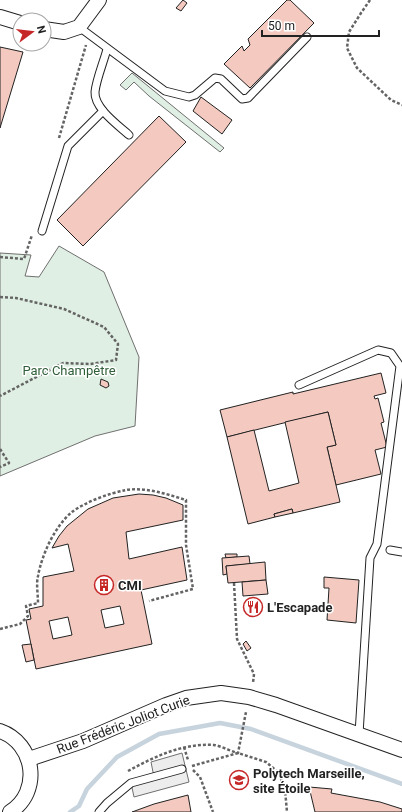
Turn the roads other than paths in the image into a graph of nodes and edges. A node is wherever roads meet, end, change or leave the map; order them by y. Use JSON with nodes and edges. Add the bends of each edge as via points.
{"nodes":[{"id":1,"x":99,"y":0,"type":"edge"},
{"id":2,"x":0,"y":17,"type":"edge"},
{"id":3,"x":12,"y":21,"type":"edge"},
{"id":4,"x":52,"y":30,"type":"edge"},
{"id":5,"x":84,"y":31,"type":"junction"},
{"id":6,"x":307,"y":37,"type":"dead end"},
{"id":7,"x":107,"y":49,"type":"junction"},
{"id":8,"x":103,"y":111,"type":"junction"},
{"id":9,"x":129,"y":135,"type":"dead end"},
{"id":10,"x":42,"y":230,"type":"dead end"},
{"id":11,"x":299,"y":385,"type":"dead end"},
{"id":12,"x":390,"y":550,"type":"dead end"},
{"id":13,"x":402,"y":552,"type":"edge"},
{"id":14,"x":0,"y":731,"type":"edge"},
{"id":15,"x":358,"y":734,"type":"junction"},
{"id":16,"x":402,"y":750,"type":"edge"},
{"id":17,"x":29,"y":759,"type":"junction"},
{"id":18,"x":182,"y":769,"type":"dead end"},
{"id":19,"x":11,"y":812,"type":"edge"},
{"id":20,"x":99,"y":812,"type":"edge"}],
"edges":[{"from":1,"to":5,"type":"street"},
{"from":2,"to":3,"type":"street"},
{"from":4,"to":5,"type":"street"},
{"from":5,"to":7,"type":"lane"},
{"from":6,"to":7,"type":"lane","via":[[248,98],[242,99],[222,79],[214,78],[189,97],[165,91]]},
{"from":7,"to":8,"type":"lane","via":[[95,92],[97,102]]},
{"from":8,"to":9,"type":"lane"},
{"from":8,"to":10,"type":"lane","via":[[68,146]]},
{"from":11,"to":15,"type":"lane","via":[[378,350],[391,352],[400,366],[377,544],[370,558]]},
{"from":12,"to":13,"type":"lane"},
{"from":14,"to":17,"type":"street","via":[[14,738]]},
{"from":15,"to":16,"type":"street","name":"Rue Frédéric Joliot Curie"},
{"from":15,"to":17,"type":"street","name":"Rue Frédéric Joliot Curie","via":[[276,705],[249,697],[221,693],[186,698],[83,741]]},
{"from":17,"to":19,"type":"street","via":[[31,770],[27,793]]},
{"from":18,"to":20,"type":"lane","via":[[131,783]]}]}
